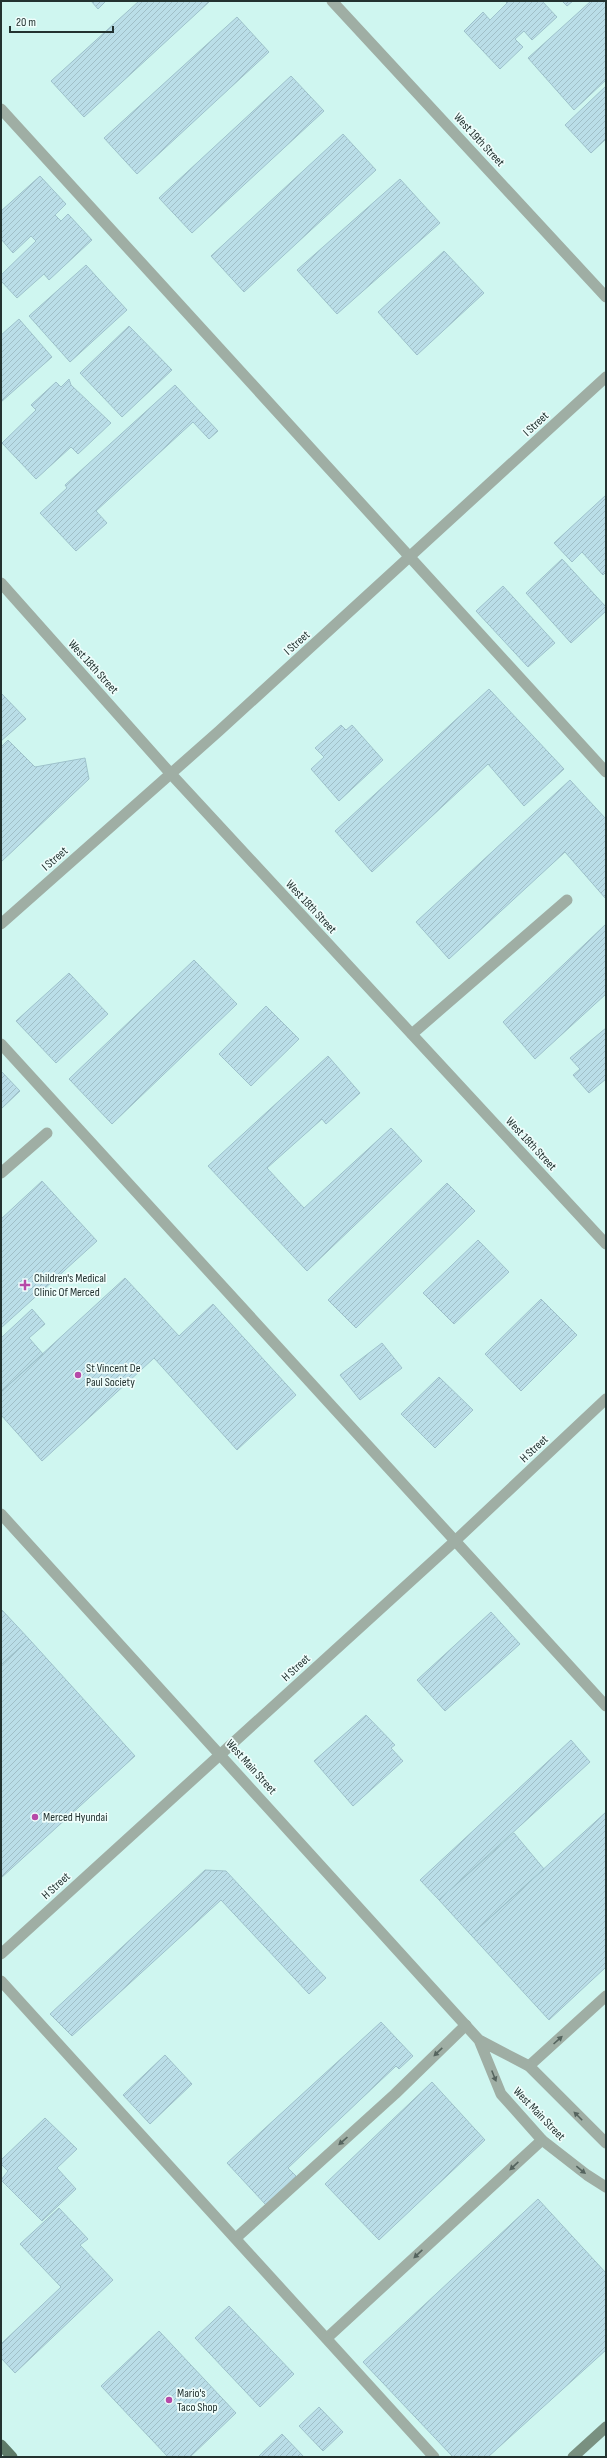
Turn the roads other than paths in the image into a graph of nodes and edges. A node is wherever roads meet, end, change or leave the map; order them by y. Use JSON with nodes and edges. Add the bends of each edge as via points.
{"nodes":[{"id":1,"x":332,"y":1,"type":"edge"},
{"id":2,"x":1,"y":109,"type":"edge"},
{"id":3,"x":606,"y":297,"type":"edge"},
{"id":4,"x":606,"y":377,"type":"edge"},
{"id":5,"x":411,"y":557,"type":"junction"},
{"id":6,"x":1,"y":584,"type":"edge"},
{"id":7,"x":606,"y":772,"type":"edge"},
{"id":8,"x":171,"y":774,"type":"junction"},
{"id":9,"x":567,"y":900,"type":"dead end"},
{"id":10,"x":1,"y":924,"type":"edge"},
{"id":11,"x":412,"y":1034,"type":"junction"},
{"id":12,"x":1,"y":1044,"type":"edge"},
{"id":13,"x":47,"y":1133,"type":"dead end"},
{"id":14,"x":1,"y":1173,"type":"edge"},
{"id":15,"x":606,"y":1244,"type":"edge"},
{"id":16,"x":606,"y":1399,"type":"edge"},
{"id":17,"x":1,"y":1514,"type":"edge"},
{"id":18,"x":455,"y":1541,"type":"junction"},
{"id":19,"x":606,"y":1706,"type":"edge"},
{"id":20,"x":221,"y":1754,"type":"junction"},
{"id":21,"x":1,"y":1954,"type":"edge"},
{"id":22,"x":1,"y":1981,"type":"edge"},
{"id":23,"x":606,"y":1996,"type":"edge"},
{"id":24,"x":466,"y":2025,"type":"junction"},
{"id":25,"x":479,"y":2040,"type":"junction"},
{"id":26,"x":529,"y":2066,"type":"junction"},
{"id":27,"x":542,"y":2140,"type":"junction"},
{"id":28,"x":606,"y":2143,"type":"edge"},
{"id":29,"x":606,"y":2187,"type":"edge"},
{"id":30,"x":236,"y":2238,"type":"junction"},
{"id":31,"x":327,"y":2338,"type":"junction"},
{"id":32,"x":606,"y":2427,"type":"edge"},
{"id":33,"x":1,"y":2445,"type":"edge"},
{"id":34,"x":12,"y":2457,"type":"edge"},
{"id":35,"x":434,"y":2457,"type":"edge"},
{"id":36,"x":573,"y":2457,"type":"edge"}],
"edges":[{"from":1,"to":3,"type":"street","name":"West 19th Street"},
{"from":2,"to":5,"type":"street"},
{"from":4,"to":5,"type":"street","name":"I Street"},
{"from":5,"to":7,"type":"street"},
{"from":5,"to":8,"type":"street","name":"I Street"},
{"from":6,"to":8,"type":"street","name":"West 18th Street"},
{"from":8,"to":10,"type":"street","name":"I Street"},
{"from":8,"to":11,"type":"street","name":"West 18th Street"},
{"from":9,"to":11,"type":"street"},
{"from":11,"to":15,"type":"street","name":"West 18th Street"},
{"from":12,"to":18,"type":"street"},
{"from":13,"to":14,"type":"street"},
{"from":16,"to":18,"type":"street","name":"H Street"},
{"from":17,"to":20,"type":"street","name":"West Main Street"},
{"from":18,"to":19,"type":"street"},
{"from":18,"to":20,"type":"street","name":"H Street"},
{"from":20,"to":21,"type":"street","name":"H Street"},
{"from":20,"to":24,"type":"street","name":"West Main Street"},
{"from":22,"to":30,"type":"street"},
{"from":26,"to":23,"type":"street","one_way":true},
{"from":24,"to":25,"type":"street","name":"West Main Street"},
{"from":24,"to":30,"type":"street","one_way":true,"via":[[395,2094]]},
{"from":25,"to":26,"type":"street","name":"West Main Street"},
{"from":25,"to":27,"type":"street","name":"West Main Street","one_way":true,"via":[[502,2094]]},
{"from":28,"to":26,"type":"street","name":"West Main Street","one_way":true},
{"from":27,"to":29,"type":"street","name":"West Main Street","one_way":true},
{"from":27,"to":31,"type":"street","one_way":true},
{"from":30,"to":31,"type":"street"},
{"from":31,"to":35,"type":"street"},
{"from":32,"to":36,"type":"main road"},
{"from":33,"to":34,"type":"main road"}]}
